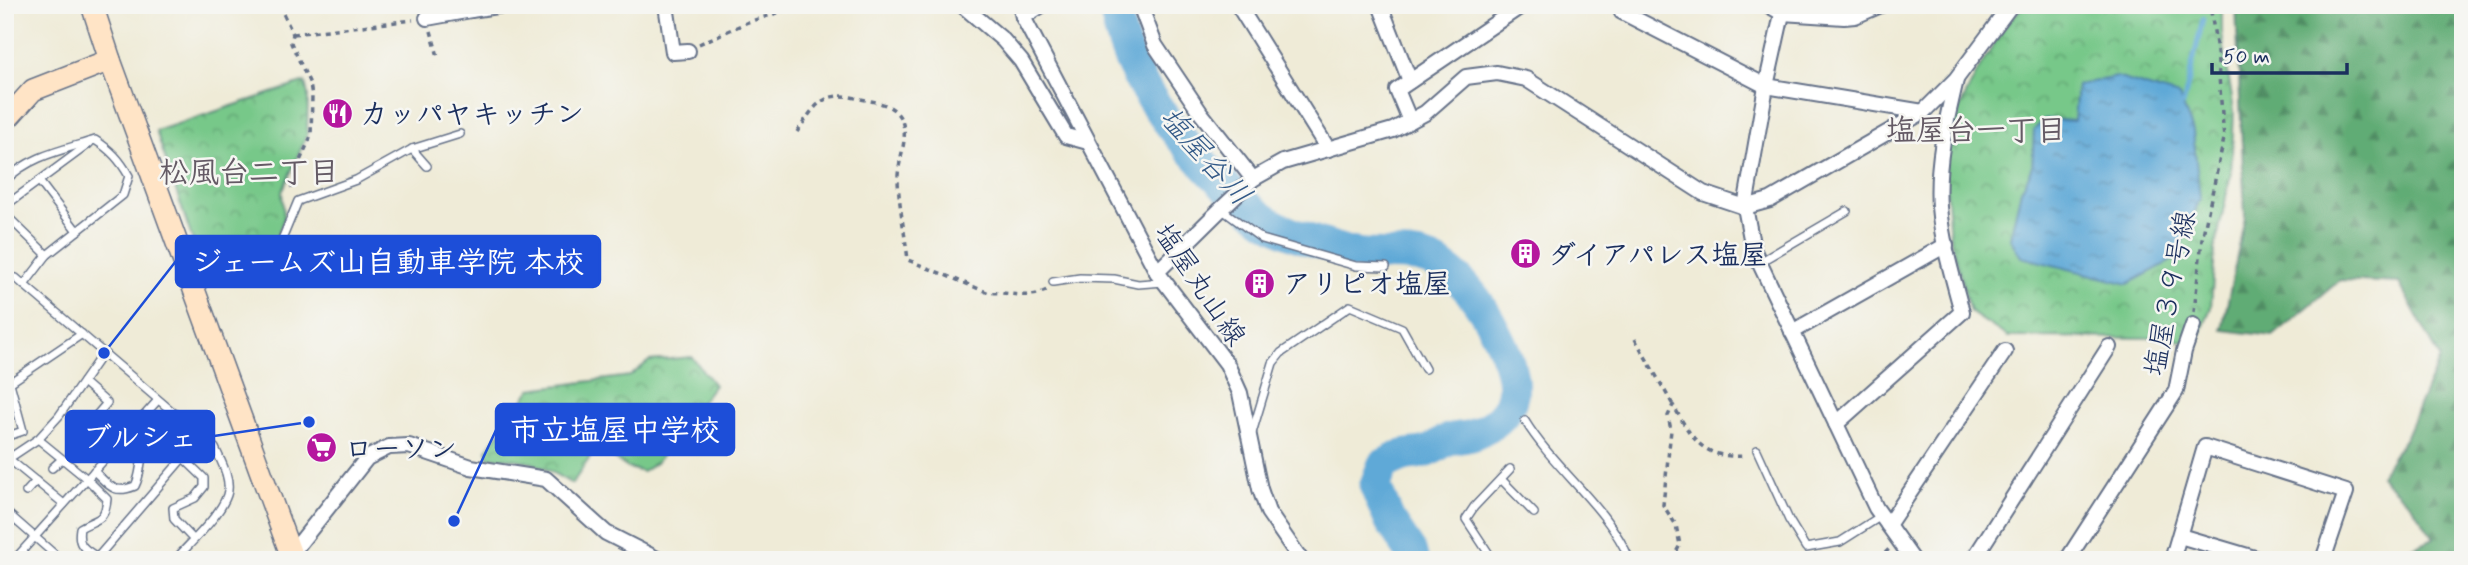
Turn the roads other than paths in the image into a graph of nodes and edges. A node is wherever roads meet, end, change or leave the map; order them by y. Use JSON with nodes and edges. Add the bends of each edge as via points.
{"nodes":[{"id":1,"x":92,"y":5,"type":"edge"},
{"id":2,"x":503,"y":5,"type":"edge"},
{"id":3,"x":666,"y":5,"type":"edge"},
{"id":4,"x":962,"y":5,"type":"edge"},
{"id":5,"x":1042,"y":5,"type":"edge"},
{"id":6,"x":1140,"y":5,"type":"edge"},
{"id":7,"x":1238,"y":5,"type":"edge"},
{"id":8,"x":1380,"y":5,"type":"edge"},
{"id":9,"x":1516,"y":5,"type":"edge"},
{"id":10,"x":1623,"y":5,"type":"edge"},
{"id":11,"x":1768,"y":5,"type":"edge"},
{"id":12,"x":1881,"y":5,"type":"edge"},
{"id":13,"x":471,"y":8,"type":"edge"},
{"id":14,"x":1783,"y":9,"type":"edge"},
{"id":15,"x":2002,"y":9,"type":"edge"},
{"id":16,"x":1022,"y":11,"type":"edge"},
{"id":17,"x":428,"y":18,"type":"road end"},
{"id":18,"x":688,"y":51,"type":"road end"},
{"id":19,"x":110,"y":60,"type":"junction"},
{"id":20,"x":1956,"y":79,"type":"junction"},
{"id":21,"x":1410,"y":81,"type":"junction"},
{"id":22,"x":1766,"y":86,"type":"junction"},
{"id":23,"x":1923,"y":112,"type":"junction"},
{"id":24,"x":5,"y":121,"type":"edge"},
{"id":25,"x":1410,"y":121,"type":"junction"},
{"id":26,"x":460,"y":134,"type":"dead end"},
{"id":27,"x":95,"y":140,"type":"junction"},
{"id":28,"x":1088,"y":142,"type":"junction"},
{"id":29,"x":412,"y":149,"type":"junction"},
{"id":30,"x":1328,"y":149,"type":"junction"},
{"id":31,"x":427,"y":166,"type":"dead end"},
{"id":32,"x":1253,"y":179,"type":"junction"},
{"id":33,"x":5,"y":181,"type":"edge"},
{"id":34,"x":39,"y":181,"type":"junction"},
{"id":35,"x":5,"y":206,"type":"edge"},
{"id":36,"x":1745,"y":207,"type":"junction"},
{"id":37,"x":1220,"y":209,"type":"junction"},
{"id":38,"x":1847,"y":211,"type":"dead end"},
{"id":39,"x":5,"y":214,"type":"edge"},
{"id":40,"x":77,"y":231,"type":"junction"},
{"id":41,"x":1946,"y":245,"type":"junction"},
{"id":42,"x":47,"y":255,"type":"junction"},
{"id":43,"x":1759,"y":263,"type":"junction"},
{"id":44,"x":1386,"y":267,"type":"dead end"},
{"id":45,"x":5,"y":276,"type":"edge"},
{"id":46,"x":1161,"y":277,"type":"junction"},
{"id":47,"x":191,"y":282,"type":"junction"},
{"id":48,"x":1053,"y":282,"type":"road end"},
{"id":49,"x":24,"y":285,"type":"junction"},
{"id":50,"x":2193,"y":325,"type":"road end"},
{"id":51,"x":1792,"y":332,"type":"junction"},
{"id":52,"x":82,"y":334,"type":"junction"},
{"id":53,"x":2109,"y":347,"type":"dead end"},
{"id":54,"x":2005,"y":351,"type":"dead end"},
{"id":55,"x":103,"y":353,"type":"junction"},
{"id":56,"x":1425,"y":369,"type":"dead end"},
{"id":57,"x":83,"y":382,"type":"junction"},
{"id":58,"x":8,"y":385,"type":"edge"},
{"id":59,"x":158,"y":400,"type":"junction"},
{"id":60,"x":1525,"y":421,"type":"dead end"},
{"id":61,"x":1836,"y":424,"type":"junction"},
{"id":62,"x":5,"y":437,"type":"edge"},
{"id":63,"x":201,"y":437,"type":"junction"},
{"id":64,"x":38,"y":439,"type":"junction"},
{"id":65,"x":1250,"y":440,"type":"junction"},
{"id":66,"x":1756,"y":450,"type":"road end"},
{"id":67,"x":107,"y":456,"type":"junction"},
{"id":68,"x":184,"y":457,"type":"junction"},
{"id":69,"x":62,"y":458,"type":"junction"},
{"id":70,"x":7,"y":460,"type":"edge"},
{"id":71,"x":52,"y":468,"type":"dead end"},
{"id":72,"x":1510,"y":469,"type":"dead end"},
{"id":73,"x":94,"y":471,"type":"junction"},
{"id":74,"x":87,"y":479,"type":"junction"},
{"id":75,"x":1501,"y":479,"type":"junction"},
{"id":76,"x":36,"y":481,"type":"junction"},
{"id":77,"x":26,"y":492,"type":"dead end"},
{"id":78,"x":64,"y":504,"type":"junction"},
{"id":79,"x":5,"y":511,"type":"edge"},
{"id":80,"x":1534,"y":513,"type":"dead end"},
{"id":81,"x":1885,"y":520,"type":"junction"},
{"id":82,"x":2180,"y":536,"type":"junction"},
{"id":83,"x":35,"y":537,"type":"junction"},
{"id":84,"x":193,"y":539,"type":"junction"},
{"id":85,"x":290,"y":558,"type":"edge"},
{"id":86,"x":96,"y":559,"type":"edge"},
{"id":87,"x":14,"y":560,"type":"edge"},
{"id":88,"x":61,"y":560,"type":"edge"},
{"id":89,"x":175,"y":560,"type":"edge"},
{"id":90,"x":659,"y":560,"type":"edge"},
{"id":91,"x":1301,"y":560,"type":"edge"},
{"id":92,"x":1493,"y":560,"type":"edge"},
{"id":93,"x":1630,"y":560,"type":"edge"},
{"id":94,"x":1913,"y":560,"type":"edge"},
{"id":95,"x":1973,"y":560,"type":"edge"},
{"id":96,"x":2067,"y":560,"type":"edge"},
{"id":97,"x":2172,"y":560,"type":"edge"},
{"id":98,"x":2261,"y":560,"type":"edge"},
{"id":99,"x":2323,"y":560,"type":"edge"}],
"edges":[{"from":1,"to":19,"type":"street"},
{"from":2,"to":13,"type":"street"},
{"from":3,"to":18,"type":"street","via":[[673,52]]},
{"from":4,"to":28,"type":"street","via":[[1021,61],[1066,136]]},
{"from":5,"to":16,"type":"street"},
{"from":6,"to":32,"type":"street","via":[[1155,46]]},
{"from":7,"to":30,"type":"street"},
{"from":8,"to":21,"type":"street"},
{"from":9,"to":21,"type":"street","via":[[1518,8]]},
{"from":10,"to":22,"type":"street","via":[[1622,12]]},
{"from":11,"to":14,"type":"street"},
{"from":12,"to":14,"type":"street","via":[[1855,16]]},
{"from":13,"to":17,"type":"street"},
{"from":14,"to":22,"type":"street"},
{"from":15,"to":20,"type":"street"},
{"from":16,"to":28,"type":"street","name":"塩屋丸山線"},
{"from":19,"to":24,"type":"street","via":[[33,90]]},
{"from":19,"to":47,"type":"street"},
{"from":20,"to":23,"type":"street"},
{"from":20,"to":41,"type":"street","via":[[1941,141],[1939,207]]},
{"from":21,"to":25,"type":"street","via":[[1397,90]]},
{"from":22,"to":23,"type":"street"},
{"from":22,"to":36,"type":"street"},
{"from":23,"to":36,"type":"street","via":[[1770,200]]},
{"from":25,"to":30,"type":"street"},
{"from":25,"to":36,"type":"street","via":[[1466,77],[1497,74],[1526,79],[1703,193]]},
{"from":26,"to":29,"type":"lane"},
{"from":27,"to":33,"type":"lane","via":[[29,161]]},
{"from":27,"to":34,"type":"lane"},
{"from":27,"to":40,"type":"lane","via":[[120,160],[129,176],[124,195]]},
{"from":28,"to":46,"type":"street","name":"塩屋丸山線"},
{"from":29,"to":31,"type":"lane"},
{"from":29,"to":47,"type":"lane","via":[[356,180],[298,201],[278,249]]},
{"from":30,"to":32,"type":"street","via":[[1283,162]]},
{"from":32,"to":37,"type":"street"},
{"from":34,"to":35,"type":"lane"},
{"from":34,"to":40,"type":"lane"},
{"from":36,"to":43,"type":"street"},
{"from":37,"to":44,"type":"lane","via":[[1262,239],[1356,266]]},
{"from":37,"to":46,"type":"street"},
{"from":38,"to":43,"type":"lane"},
{"from":39,"to":42,"type":"lane"},
{"from":40,"to":42,"type":"lane"},
{"from":41,"to":51,"type":"street"},
{"from":41,"to":61,"type":"street","via":[[1962,312]]},
{"from":42,"to":49,"type":"lane"},
{"from":43,"to":51,"type":"street"},
{"from":45,"to":49,"type":"lane"},
{"from":46,"to":48,"type":"lane","via":[[1138,284],[1080,278]]},
{"from":46,"to":65,"type":"street","name":"塩屋丸山線","via":[[1227,364],[1240,393]]},
{"from":47,"to":85,"type":"street"},
{"from":49,"to":52,"type":"lane"},
{"from":50,"to":96,"type":"street","name":"塩屋３９号線","via":[[2176,391]]},
{"from":51,"to":61,"type":"street"},
{"from":52,"to":55,"type":"lane"},
{"from":52,"to":58,"type":"lane"},
{"from":53,"to":95,"type":"street"},
{"from":54,"to":81,"type":"street"},
{"from":55,"to":57,"type":"lane"},
{"from":55,"to":59,"type":"lane"},
{"from":56,"to":65,"type":"lane","via":[[1402,328],[1350,306],[1280,353]]},
{"from":57,"to":64,"type":"lane"},
{"from":57,"to":67,"type":"lane","via":[[107,403],[81,433]]},
{"from":58,"to":62,"type":"lane","via":[[23,431]]},
{"from":59,"to":63,"type":"lane"},
{"from":59,"to":67,"type":"lane"},
{"from":60,"to":93,"type":"lane","via":[[1589,497]]},
{"from":61,"to":81,"type":"street"},
{"from":63,"to":68,"type":"lane"},
{"from":63,"to":84,"type":"lane","via":[[215,448],[225,467],[228,493]]},
{"from":64,"to":69,"type":"lane"},
{"from":64,"to":70,"type":"lane"},
{"from":65,"to":91,"type":"street","name":"塩屋丸山線","via":[[1268,512]]},
{"from":66,"to":81,"type":"lane","via":[[1806,548],[1840,542]]},
{"from":67,"to":73,"type":"lane"},
{"from":68,"to":73,"type":"lane","via":[[157,442],[140,458],[135,486],[123,491],[113,489]]},
{"from":68,"to":84,"type":"lane","via":[[204,478],[204,487],[195,498],[173,508],[174,519]]},
{"from":68,"to":86,"type":"lane"},
{"from":69,"to":71,"type":"lane"},
{"from":69,"to":74,"type":"lane"},
{"from":70,"to":76,"type":"lane"},
{"from":72,"to":75,"type":"lane"},
{"from":73,"to":74,"type":"lane"},
{"from":74,"to":78,"type":"lane"},
{"from":74,"to":86,"type":"lane","via":[[107,499],[101,519],[80,528],[78,538]]},
{"from":75,"to":80,"type":"lane"},
{"from":75,"to":92,"type":"lane","via":[[1466,519]]},
{"from":76,"to":77,"type":"lane"},
{"from":76,"to":78,"type":"lane"},
{"from":78,"to":83,"type":"lane"},
{"from":79,"to":83,"type":"lane"},
{"from":81,"to":94,"type":"street"},
{"from":82,"to":97,"type":"street"},
{"from":82,"to":98,"type":"street"},
{"from":82,"to":99,"type":"street","via":[[2205,447],[2346,492]]},
{"from":83,"to":87,"type":"lane"},
{"from":83,"to":88,"type":"lane"},
{"from":84,"to":89,"type":"lane"},
{"from":85,"to":90,"type":"street","via":[[367,458],[389,447],[409,446],[471,467],[546,479],[607,533]]}]}
